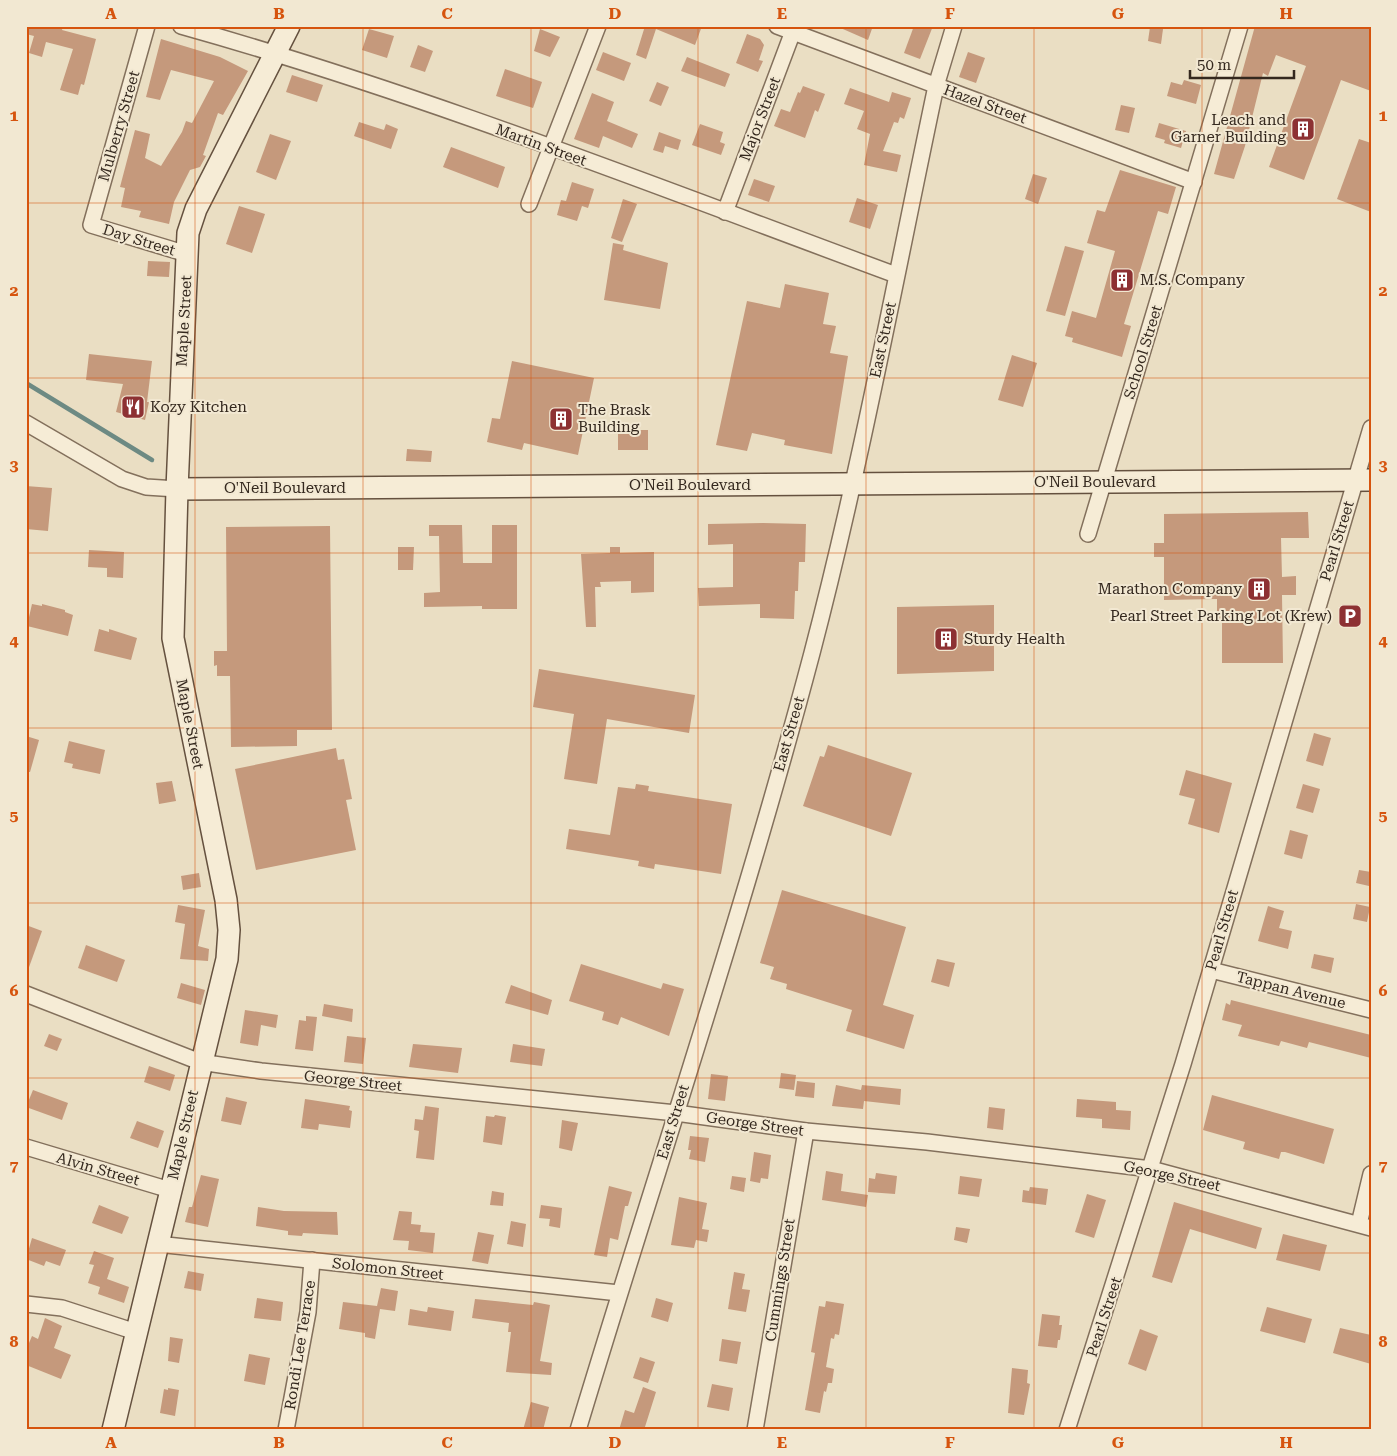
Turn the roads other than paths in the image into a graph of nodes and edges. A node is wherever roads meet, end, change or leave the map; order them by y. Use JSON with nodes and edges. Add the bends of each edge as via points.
{"nodes":[{"id":1,"x":147,"y":26,"type":"edge"},
{"id":2,"x":181,"y":26,"type":"edge"},
{"id":3,"x":289,"y":26,"type":"edge"},
{"id":4,"x":598,"y":26,"type":"edge"},
{"id":5,"x":776,"y":26,"type":"edge"},
{"id":6,"x":954,"y":26,"type":"edge"},
{"id":7,"x":1240,"y":26,"type":"edge"},
{"id":8,"x":794,"y":29,"type":"edge"},
{"id":9,"x":275,"y":52,"type":"junction"},
{"id":10,"x":936,"y":86,"type":"junction"},
{"id":11,"x":552,"y":148,"type":"junction"},
{"id":12,"x":1194,"y":182,"type":"junction"},
{"id":13,"x":529,"y":204,"type":"dead end"},
{"id":14,"x":725,"y":212,"type":"junction"},
{"id":15,"x":91,"y":226,"type":"joint"},
{"id":16,"x":187,"y":254,"type":"junction"},
{"id":17,"x":896,"y":275,"type":"junction"},
{"id":18,"x":26,"y":423,"type":"edge"},
{"id":19,"x":1371,"y":428,"type":"edge"},
{"id":20,"x":1363,"y":480,"type":"edge"},
{"id":21,"x":1104,"y":482,"type":"junction"},
{"id":22,"x":852,"y":484,"type":"junction"},
{"id":23,"x":177,"y":489,"type":"junction"},
{"id":24,"x":1088,"y":534,"type":"dead end"},
{"id":25,"x":1211,"y":970,"type":"junction"},
{"id":26,"x":26,"y":994,"type":"edge"},
{"id":27,"x":1371,"y":1010,"type":"edge"},
{"id":28,"x":200,"y":1062,"type":"junction"},
{"id":29,"x":676,"y":1114,"type":"junction"},
{"id":30,"x":806,"y":1132,"type":"junction"},
{"id":31,"x":26,"y":1147,"type":"edge"},
{"id":32,"x":1151,"y":1169,"type":"junction"},
{"id":33,"x":1371,"y":1174,"type":"edge"},
{"id":34,"x":170,"y":1190,"type":"junction"},
{"id":35,"x":1365,"y":1226,"type":"edge"},
{"id":36,"x":157,"y":1244,"type":"junction"},
{"id":37,"x":312,"y":1260,"type":"junction"},
{"id":38,"x":620,"y":1293,"type":"junction"},
{"id":39,"x":26,"y":1304,"type":"edge"},
{"id":40,"x":136,"y":1332,"type":"junction"},
{"id":41,"x":113,"y":1430,"type":"edge"},
{"id":42,"x":286,"y":1430,"type":"edge"},
{"id":43,"x":578,"y":1430,"type":"edge"},
{"id":44,"x":755,"y":1430,"type":"edge"},
{"id":45,"x":1067,"y":1430,"type":"edge"}],
"edges":[{"from":1,"to":15,"type":"street","name":"Mulberry Street"},
{"from":2,"to":9,"type":"street","name":"Martin Street"},
{"from":3,"to":9,"type":"main road","name":"Maple Street"},
{"from":4,"to":11,"type":"street"},
{"from":5,"to":8,"type":"street","name":"Hazel Street"},
{"from":6,"to":10,"type":"street","name":"East Street"},
{"from":7,"to":12,"type":"street","name":"School Street"},
{"from":8,"to":10,"type":"street","name":"Hazel Street"},
{"from":8,"to":14,"type":"street","name":"Major Street"},
{"from":9,"to":11,"type":"street","name":"Martin Street"},
{"from":9,"to":16,"type":"main road","name":"Maple Street","via":[[193,216]]},
{"from":10,"to":12,"type":"street","name":"Hazel Street"},
{"from":10,"to":17,"type":"street","name":"East Street"},
{"from":11,"to":13,"type":"street"},
{"from":11,"to":14,"type":"street","name":"Martin Street"},
{"from":12,"to":21,"type":"street","name":"School Street"},
{"from":14,"to":17,"type":"street","name":"Martin Street"},
{"from":15,"to":16,"type":"street","name":"Day Street"},
{"from":16,"to":23,"type":"main road","name":"Maple Street"},
{"from":17,"to":22,"type":"street","name":"East Street"},
{"from":18,"to":23,"type":"street","name":"O'Neil Boulevard","via":[[122,478],[146,487]]},
{"from":19,"to":20,"type":"street","name":"Pearl Street"},
{"from":20,"to":21,"type":"main road","name":"O'Neil Boulevard"},
{"from":20,"to":25,"type":"street","name":"Pearl Street"},
{"from":21,"to":22,"type":"main road","name":"O'Neil Boulevard"},
{"from":21,"to":24,"type":"street","name":"School Street"},
{"from":22,"to":23,"type":"main road","name":"O'Neil Boulevard"},
{"from":22,"to":29,"type":"street","name":"East Street","via":[[812,653]]},
{"from":23,"to":28,"type":"main road","name":"Maple Street","via":[[174,638],[226,900],[229,930],[225,967]]},
{"from":25,"to":27,"type":"street","name":"Tappan Avenue"},
{"from":25,"to":32,"type":"street","name":"Pearl Street"},
{"from":26,"to":28,"type":"street","name":"George Street"},
{"from":28,"to":29,"type":"street","name":"George Street"},
{"from":28,"to":34,"type":"main road","name":"Maple Street"},
{"from":29,"to":30,"type":"street","name":"George Street"},
{"from":29,"to":38,"type":"street","name":"East Street"},
{"from":30,"to":32,"type":"street","name":"George Street","via":[[928,1142]]},
{"from":30,"to":44,"type":"street","name":"Cummings Street"},
{"from":31,"to":34,"type":"street","name":"Alvin Street"},
{"from":32,"to":35,"type":"street","name":"George Street"},
{"from":32,"to":45,"type":"street","name":"Pearl Street"},
{"from":33,"to":35,"type":"street"},
{"from":34,"to":36,"type":"main road","name":"Maple Street"},
{"from":36,"to":37,"type":"street","name":"Solomon Street"},
{"from":36,"to":40,"type":"main road","name":"Maple Street"},
{"from":37,"to":38,"type":"street","name":"Solomon Street"},
{"from":37,"to":42,"type":"street","name":"Rondi Lee Terrace","via":[[308,1312]]},
{"from":38,"to":43,"type":"street","name":"East Street"},
{"from":39,"to":40,"type":"street","via":[[62,1308]]},
{"from":40,"to":41,"type":"main road","name":"Maple Street"}]}
